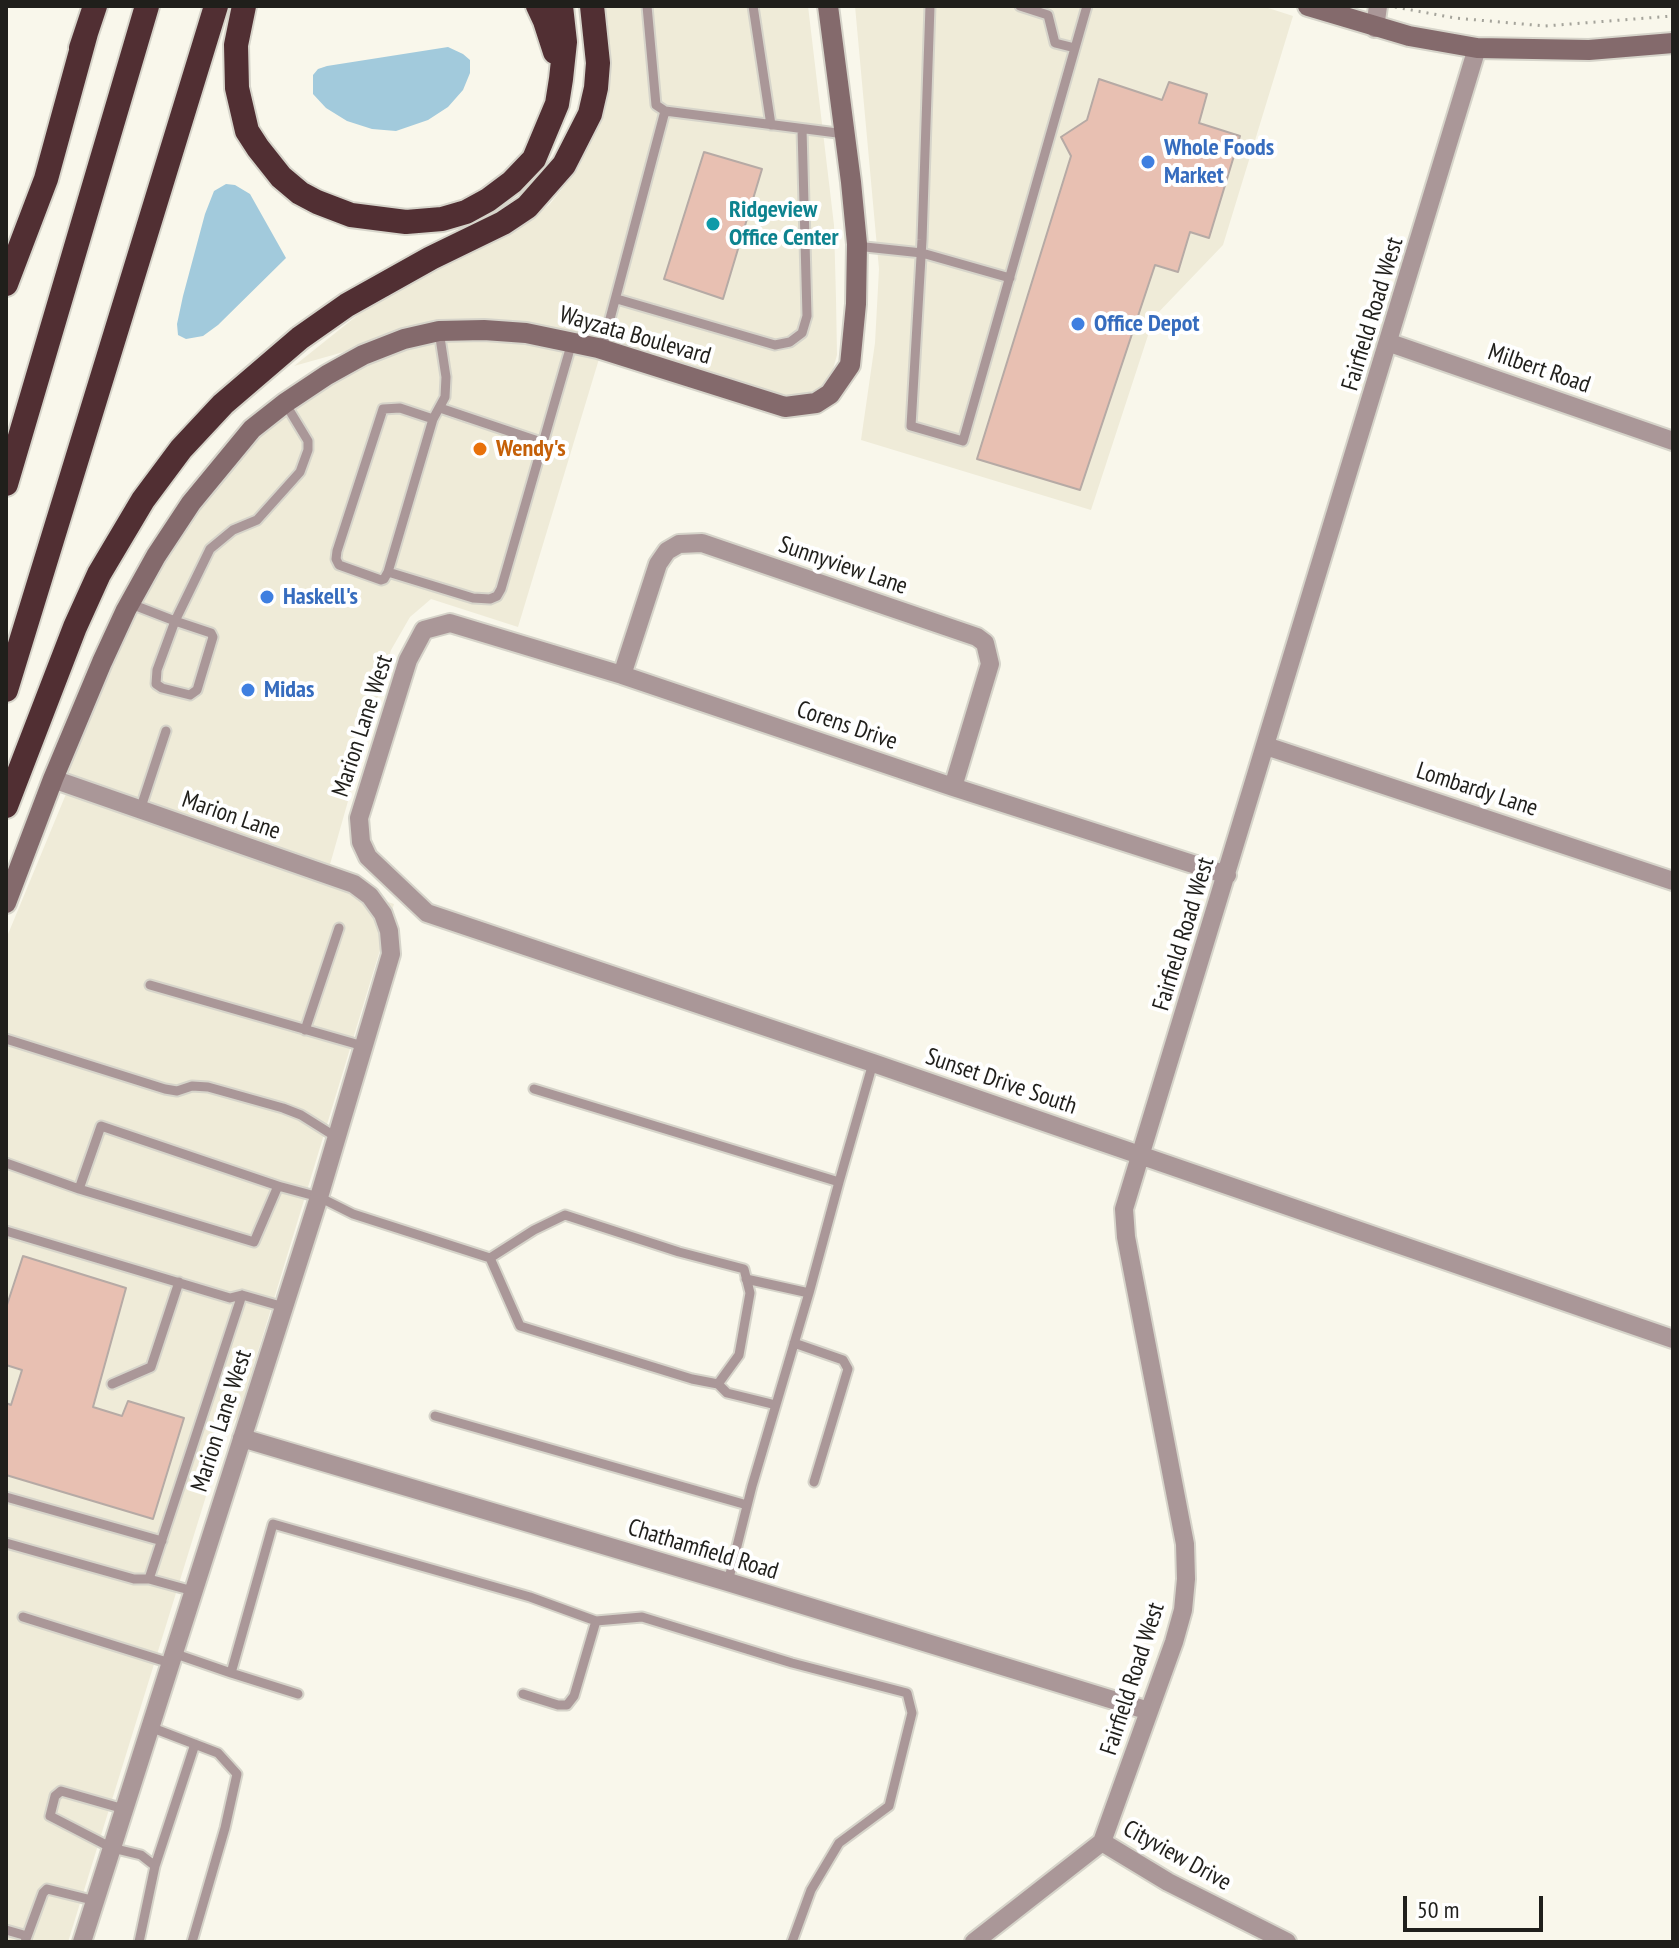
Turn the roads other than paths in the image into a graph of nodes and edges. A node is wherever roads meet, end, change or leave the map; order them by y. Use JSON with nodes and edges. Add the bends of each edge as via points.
{"nodes":[{"id":1,"x":95,"y":6,"type":"edge"},
{"id":2,"x":147,"y":6,"type":"edge"},
{"id":3,"x":216,"y":6,"type":"edge"},
{"id":4,"x":244,"y":6,"type":"edge"},
{"id":5,"x":538,"y":6,"type":"edge"},
{"id":6,"x":561,"y":6,"type":"edge"},
{"id":7,"x":592,"y":6,"type":"edge"},
{"id":8,"x":647,"y":6,"type":"edge"},
{"id":9,"x":753,"y":6,"type":"edge"},
{"id":10,"x":828,"y":6,"type":"edge"},
{"id":11,"x":930,"y":6,"type":"edge"},
{"id":12,"x":1020,"y":6,"type":"edge"},
{"id":13,"x":1087,"y":6,"type":"edge"},
{"id":14,"x":1308,"y":6,"type":"edge"},
{"id":15,"x":1378,"y":6,"type":"edge"},
{"id":16,"x":1375,"y":28,"type":"junction"},
{"id":17,"x":86,"y":33,"type":"junction"},
{"id":18,"x":1673,"y":43,"type":"edge"},
{"id":19,"x":1075,"y":48,"type":"junction"},
{"id":20,"x":1477,"y":48,"type":"junction"},
{"id":21,"x":561,"y":79,"type":"junction"},
{"id":22,"x":665,"y":111,"type":"junction"},
{"id":23,"x":771,"y":125,"type":"junction"},
{"id":24,"x":802,"y":129,"type":"junction"},
{"id":25,"x":845,"y":134,"type":"junction"},
{"id":26,"x":6,"y":244,"type":"edge"},
{"id":27,"x":856,"y":246,"type":"junction"},
{"id":28,"x":922,"y":253,"type":"junction"},
{"id":29,"x":1010,"y":278,"type":"junction"},
{"id":30,"x":6,"y":284,"type":"edge"},
{"id":31,"x":617,"y":299,"type":"junction"},
{"id":32,"x":439,"y":331,"type":"junction"},
{"id":33,"x":572,"y":342,"type":"junction"},
{"id":34,"x":1390,"y":343,"type":"junction"},
{"id":35,"x":602,"y":349,"type":"junction"},
{"id":36,"x":285,"y":403,"type":"junction"},
{"id":37,"x":440,"y":408,"type":"junction"},
{"id":38,"x":433,"y":419,"type":"junction"},
{"id":39,"x":1673,"y":441,"type":"edge"},
{"id":40,"x":544,"y":443,"type":"junction"},
{"id":41,"x":6,"y":484,"type":"edge"},
{"id":42,"x":388,"y":572,"type":"junction"},
{"id":43,"x":130,"y":603,"type":"junction"},
{"id":44,"x":175,"y":621,"type":"junction"},
{"id":45,"x":450,"y":623,"type":"joint"},
{"id":46,"x":622,"y":675,"type":"junction"},
{"id":47,"x":6,"y":690,"type":"edge"},
{"id":48,"x":166,"y":731,"type":"dead end"},
{"id":49,"x":1266,"y":746,"type":"junction"},
{"id":50,"x":53,"y":779,"type":"junction"},
{"id":51,"x":953,"y":787,"type":"junction"},
{"id":52,"x":6,"y":806,"type":"edge"},
{"id":53,"x":140,"y":810,"type":"junction"},
{"id":54,"x":359,"y":818,"type":"joint"},
{"id":55,"x":1227,"y":875,"type":"junction"},
{"id":56,"x":1673,"y":881,"type":"edge"},
{"id":57,"x":6,"y":903,"type":"edge"},
{"id":58,"x":383,"y":914,"type":"joint"},
{"id":59,"x":339,"y":928,"type":"dead end"},
{"id":60,"x":150,"y":985,"type":"dead end"},
{"id":61,"x":305,"y":1030,"type":"junction"},
{"id":62,"x":6,"y":1039,"type":"edge"},
{"id":63,"x":363,"y":1046,"type":"junction"},
{"id":64,"x":873,"y":1063,"type":"junction"},
{"id":65,"x":534,"y":1089,"type":"dead end"},
{"id":66,"x":336,"y":1137,"type":"junction"},
{"id":67,"x":1141,"y":1157,"type":"junction"},
{"id":68,"x":6,"y":1163,"type":"edge"},
{"id":69,"x":839,"y":1182,"type":"junction"},
{"id":70,"x":278,"y":1186,"type":"junction"},
{"id":71,"x":79,"y":1189,"type":"junction"},
{"id":72,"x":319,"y":1197,"type":"junction"},
{"id":73,"x":6,"y":1231,"type":"edge"},
{"id":74,"x":490,"y":1258,"type":"junction"},
{"id":75,"x":746,"y":1279,"type":"junction"},
{"id":76,"x":179,"y":1282,"type":"junction"},
{"id":77,"x":809,"y":1293,"type":"junction"},
{"id":78,"x":242,"y":1295,"type":"junction"},
{"id":79,"x":284,"y":1307,"type":"junction"},
{"id":80,"x":1673,"y":1339,"type":"edge"},
{"id":81,"x":794,"y":1343,"type":"junction"},
{"id":82,"x":112,"y":1384,"type":"dead end"},
{"id":83,"x":718,"y":1384,"type":"junction"},
{"id":84,"x":776,"y":1405,"type":"junction"},
{"id":85,"x":435,"y":1416,"type":"dead end"},
{"id":86,"x":242,"y":1438,"type":"junction"},
{"id":87,"x":814,"y":1482,"type":"dead end"},
{"id":88,"x":6,"y":1497,"type":"edge"},
{"id":89,"x":747,"y":1505,"type":"junction"},
{"id":90,"x":162,"y":1541,"type":"junction"},
{"id":91,"x":6,"y":1543,"type":"edge"},
{"id":92,"x":149,"y":1579,"type":"junction"},
{"id":93,"x":728,"y":1582,"type":"junction"},
{"id":94,"x":193,"y":1591,"type":"junction"},
{"id":95,"x":23,"y":1617,"type":"dead end"},
{"id":96,"x":596,"y":1621,"type":"junction"},
{"id":97,"x":171,"y":1658,"type":"junction"},
{"id":98,"x":231,"y":1673,"type":"junction"},
{"id":99,"x":298,"y":1694,"type":"dead end"},
{"id":100,"x":523,"y":1694,"type":"dead end"},
{"id":101,"x":1149,"y":1711,"type":"junction"},
{"id":102,"x":150,"y":1727,"type":"junction"},
{"id":103,"x":195,"y":1744,"type":"junction"},
{"id":104,"x":124,"y":1809,"type":"junction"},
{"id":105,"x":1102,"y":1842,"type":"junction"},
{"id":106,"x":112,"y":1848,"type":"junction"},
{"id":107,"x":155,"y":1866,"type":"junction"},
{"id":108,"x":96,"y":1901,"type":"junction"},
{"id":109,"x":6,"y":1930,"type":"edge"},
{"id":110,"x":26,"y":1939,"type":"edge"},
{"id":111,"x":82,"y":1942,"type":"edge"},
{"id":112,"x":139,"y":1942,"type":"edge"},
{"id":113,"x":192,"y":1942,"type":"edge"},
{"id":114,"x":792,"y":1942,"type":"edge"},
{"id":115,"x":974,"y":1942,"type":"edge"},
{"id":116,"x":1287,"y":1942,"type":"edge"}],
"edges":[{"from":1,"to":17,"type":"highway"},
{"from":2,"to":41,"type":"highway"},
{"from":3,"to":47,"type":"highway"},
{"from":4,"to":21,"type":"highway","via":[[235,68],[247,131],[281,177],[300,193],[351,215],[423,222],[466,212],[488,200],[534,159],[557,104]]},
{"from":5,"to":21,"type":"highway"},
{"from":6,"to":21,"type":"highway"},
{"from":7,"to":52,"type":"highway","via":[[596,88],[590,114],[564,165],[527,207],[503,223],[359,299],[300,338],[223,404],[181,449],[99,574]]},
{"from":8,"to":22,"type":"lane","via":[[656,105]]},
{"from":9,"to":23,"type":"lane"},
{"from":10,"to":25,"type":"street","name":"Wayzata Boulevard"},
{"from":11,"to":28,"type":"lane"},
{"from":12,"to":19,"type":"lane","via":[[1048,15],[1055,43]]},
{"from":13,"to":19,"type":"lane"},
{"from":14,"to":16,"type":"street"},
{"from":15,"to":16,"type":"street"},
{"from":16,"to":20,"type":"street"},
{"from":17,"to":26,"type":"highway","via":[[36,177]]},
{"from":17,"to":30,"type":"highway","via":[[46,179]]},
{"from":18,"to":20,"type":"street","via":[[1589,50]]},
{"from":19,"to":29,"type":"lane"},
{"from":20,"to":34,"type":"street","name":"Fairfield Road West"},
{"from":22,"to":23,"type":"lane"},
{"from":22,"to":31,"type":"lane"},
{"from":23,"to":24,"type":"lane"},
{"from":24,"to":25,"type":"lane"},
{"from":24,"to":31,"type":"lane","via":[[807,316],[802,333],[775,345]]},
{"from":25,"to":27,"type":"street","name":"Wayzata Boulevard"},
{"from":27,"to":28,"type":"lane"},
{"from":27,"to":35,"type":"street","name":"Wayzata Boulevard","via":[[850,365],[830,394],[816,403],[785,407]]},
{"from":28,"to":29,"type":"lane"},
{"from":28,"to":29,"type":"lane","via":[[911,426],[963,441]]},
{"from":31,"to":35,"type":"lane"},
{"from":32,"to":33,"type":"street","name":"Wayzata Boulevard","via":[[498,331]]},
{"from":32,"to":36,"type":"street","name":"Wayzata Boulevard","via":[[363,355]]},
{"from":32,"to":37,"type":"lane","via":[[446,386]]},
{"from":33,"to":35,"type":"street","name":"Wayzata Boulevard"},
{"from":33,"to":40,"type":"lane"},
{"from":34,"to":39,"type":"street","name":"Milbert Road"},
{"from":34,"to":49,"type":"street","name":"Fairfield Road West"},
{"from":36,"to":43,"type":"street","name":"Wayzata Boulevard","via":[[252,429],[191,503]]},
{"from":36,"to":44,"type":"lane","via":[[308,441],[305,463],[257,520],[233,530],[210,549]]},
{"from":37,"to":38,"type":"lane"},
{"from":37,"to":40,"type":"lane"},
{"from":38,"to":42,"type":"lane"},
{"from":38,"to":42,"type":"lane","via":[[400,408],[383,409],[337,551],[336,559],[345,568],[381,580]]},
{"from":40,"to":42,"type":"lane","via":[[497,596],[473,598]]},
{"from":43,"to":44,"type":"lane"},
{"from":43,"to":50,"type":"street","name":"Wayzata Boulevard"},
{"from":44,"to":44,"type":"lane","via":[[213,637],[197,690],[190,695],[156,684]]},
{"from":45,"to":46,"type":"street","name":"Corens Drive"},
{"from":45,"to":54,"type":"street","name":"Marion Lane West","via":[[424,630],[408,660]]},
{"from":46,"to":51,"type":"street","name":"Corens Drive"},
{"from":46,"to":51,"type":"street","name":"Sunnyview Lane","via":[[658,564],[679,544],[702,543],[985,643],[990,664]]},
{"from":48,"to":53,"type":"lane"},
{"from":49,"to":55,"type":"street","name":"Fairfield Road West"},
{"from":49,"to":56,"type":"street","name":"Lombardy Lane"},
{"from":50,"to":53,"type":"street","name":"Marion Lane"},
{"from":50,"to":57,"type":"street","name":"Wayzata Boulevard"},
{"from":51,"to":55,"type":"street","name":"Corens Drive"},
{"from":53,"to":58,"type":"street","name":"Marion Lane","via":[[354,884]]},
{"from":54,"to":64,"type":"street","name":"Sunset Drive South","via":[[368,857],[427,913]]},
{"from":55,"to":67,"type":"street","name":"Fairfield Road West"},
{"from":58,"to":63,"type":"street","name":"Marion Lane West","via":[[391,954]]},
{"from":59,"to":61,"type":"lane"},
{"from":60,"to":61,"type":"lane"},
{"from":61,"to":63,"type":"lane"},
{"from":62,"to":66,"type":"lane","via":[[165,1089],[208,1087],[283,1108]]},
{"from":63,"to":66,"type":"street","name":"Marion Lane West"},
{"from":64,"to":67,"type":"street","name":"Sunset Drive South"},
{"from":64,"to":69,"type":"lane"},
{"from":65,"to":69,"type":"lane"},
{"from":66,"to":72,"type":"street","name":"Marion Lane West"},
{"from":67,"to":80,"type":"street","name":"Sunset Drive South"},
{"from":67,"to":101,"type":"street","name":"Fairfield Road West","via":[[1124,1209],[1126,1237],[1185,1544],[1183,1610]]},
{"from":68,"to":71,"type":"lane"},
{"from":69,"to":77,"type":"lane"},
{"from":70,"to":71,"type":"lane","via":[[254,1242]]},
{"from":70,"to":71,"type":"lane","via":[[101,1126]]},
{"from":70,"to":72,"type":"lane"},
{"from":72,"to":74,"type":"lane","via":[[353,1214]]},
{"from":72,"to":79,"type":"street","name":"Marion Lane West"},
{"from":73,"to":76,"type":"lane"},
{"from":74,"to":75,"type":"lane","via":[[565,1215],[744,1269]]},
{"from":74,"to":83,"type":"lane","via":[[520,1326]]},
{"from":75,"to":77,"type":"lane"},
{"from":75,"to":83,"type":"lane","via":[[750,1293],[739,1355]]},
{"from":76,"to":78,"type":"lane","via":[[230,1298]]},
{"from":76,"to":82,"type":"lane","via":[[151,1367]]},
{"from":77,"to":81,"type":"lane"},
{"from":78,"to":79,"type":"lane"},
{"from":78,"to":90,"type":"lane"},
{"from":79,"to":86,"type":"street","name":"Marion Lane West"},
{"from":81,"to":84,"type":"lane"},
{"from":81,"to":87,"type":"lane","via":[[843,1360],[848,1369]]},
{"from":83,"to":84,"type":"lane","via":[[727,1393]]},
{"from":84,"to":89,"type":"lane"},
{"from":85,"to":89,"type":"lane"},
{"from":86,"to":93,"type":"street","name":"Chathamfield Road"},
{"from":86,"to":94,"type":"street","name":"Marion Lane West"},
{"from":88,"to":90,"type":"lane"},
{"from":89,"to":93,"type":"lane"},
{"from":90,"to":92,"type":"lane"},
{"from":91,"to":92,"type":"lane"},
{"from":92,"to":94,"type":"lane"},
{"from":93,"to":101,"type":"street","name":"Chathamfield Road"},
{"from":94,"to":97,"type":"street","name":"Marion Lane West"},
{"from":95,"to":97,"type":"lane"},
{"from":96,"to":98,"type":"lane","via":[[530,1597],[273,1524]]},
{"from":96,"to":100,"type":"lane","via":[[567,1705]]},
{"from":96,"to":114,"type":"lane","via":[[642,1617],[907,1693],[912,1713],[889,1806],[839,1843],[811,1890]]},
{"from":97,"to":98,"type":"lane"},
{"from":97,"to":102,"type":"street","name":"Marion Lane West"},
{"from":98,"to":99,"type":"lane"},
{"from":101,"to":105,"type":"street","name":"Fairfield Road West"},
{"from":102,"to":103,"type":"lane"},
{"from":102,"to":104,"type":"street","name":"Marion Lane West"},
{"from":103,"to":107,"type":"lane"},
{"from":103,"to":113,"type":"lane","via":[[218,1753],[237,1774]]},
{"from":104,"to":106,"type":"street","name":"Marion Lane West"},
{"from":104,"to":106,"type":"lane","via":[[61,1791],[55,1796],[50,1816],[55,1821]]},
{"from":105,"to":115,"type":"street","name":"Cityview Drive"},
{"from":105,"to":116,"type":"street","name":"Cityview Drive"},
{"from":106,"to":107,"type":"lane","via":[[141,1855]]},
{"from":106,"to":108,"type":"street","name":"Marion Lane West"},
{"from":107,"to":112,"type":"lane"},
{"from":108,"to":110,"type":"lane","via":[[47,1889]]},
{"from":108,"to":111,"type":"street","name":"Marion Lane West"},
{"from":109,"to":110,"type":"lane"}]}
